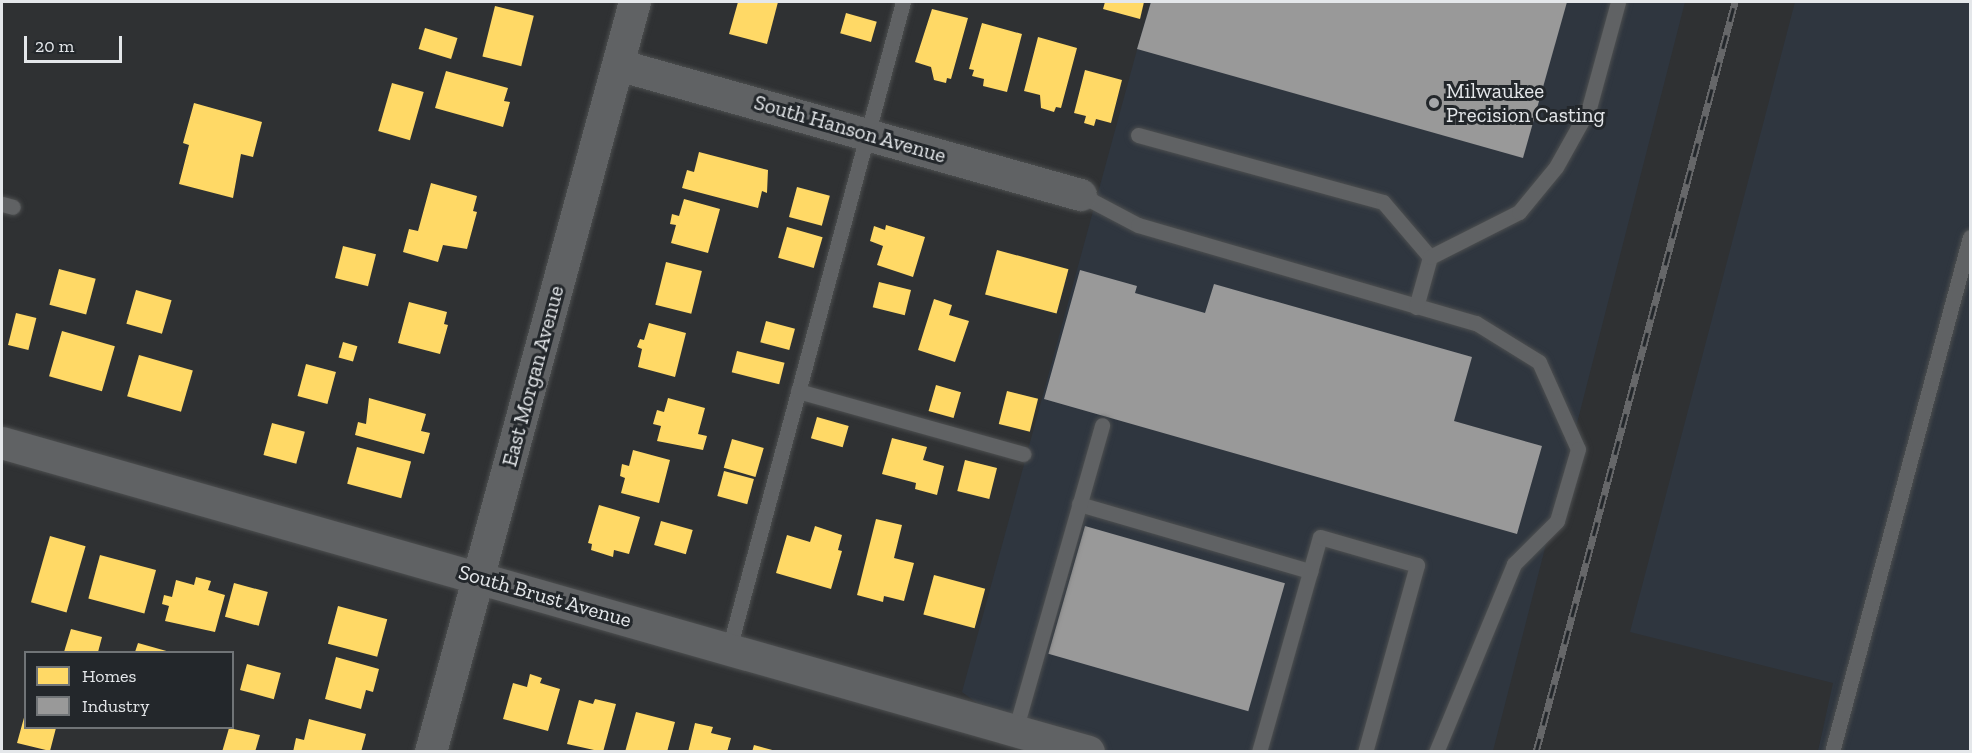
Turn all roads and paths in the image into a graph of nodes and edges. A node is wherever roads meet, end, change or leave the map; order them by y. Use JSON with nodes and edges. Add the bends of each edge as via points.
{"nodes":[{"id":1,"x":635,"y":2,"type":"edge"},
{"id":2,"x":903,"y":2,"type":"edge"},
{"id":3,"x":1618,"y":2,"type":"edge"},
{"id":4,"x":618,"y":65,"type":"junction"},
{"id":5,"x":867,"y":133,"type":"junction"},
{"id":6,"x":1138,"y":135,"type":"dead end"},
{"id":7,"x":1081,"y":195,"type":"joint"},
{"id":8,"x":1971,"y":237,"type":"edge"},
{"id":9,"x":1430,"y":257,"type":"junction"},
{"id":10,"x":1416,"y":306,"type":"junction"},
{"id":11,"x":798,"y":391,"type":"junction"},
{"id":12,"x":1102,"y":425,"type":"dead end"},
{"id":13,"x":3,"y":448,"type":"edge"},
{"id":14,"x":1023,"y":454,"type":"dead end"},
{"id":15,"x":1079,"y":504,"type":"junction"},
{"id":16,"x":1310,"y":571,"type":"junction"},
{"id":17,"x":479,"y":576,"type":"junction"},
{"id":18,"x":729,"y":649,"type":"junction"},
{"id":19,"x":1015,"y":731,"type":"junction"},
{"id":20,"x":431,"y":752,"type":"edge"},
{"id":21,"x":1089,"y":752,"type":"edge"},
{"id":22,"x":1259,"y":752,"type":"edge"},
{"id":23,"x":1365,"y":752,"type":"edge"},
{"id":24,"x":1436,"y":752,"type":"edge"},
{"id":25,"x":1832,"y":752,"type":"edge"}],
"edges":[{"from":1,"to":4,"type":"street","name":"East Morgan Avenue"},
{"from":2,"to":5,"type":"lane"},
{"from":3,"to":9,"type":"lane","via":[[1589,108],[1556,167],[1519,212]]},
{"from":4,"to":5,"type":"street","name":"South Hanson Avenue"},
{"from":4,"to":17,"type":"street","name":"East Morgan Avenue"},
{"from":5,"to":7,"type":"street","name":"South Hanson Avenue"},
{"from":5,"to":11,"type":"lane"},
{"from":6,"to":9,"type":"lane","via":[[1383,202]]},
{"from":7,"to":10,"type":"lane","via":[[1138,225]]},
{"from":8,"to":25,"type":"lane"},
{"from":9,"to":10,"type":"lane"},
{"from":10,"to":24,"type":"lane","via":[[1476,323],[1539,362],[1578,449],[1557,521],[1514,564]]},
{"from":11,"to":14,"type":"lane"},
{"from":11,"to":18,"type":"lane"},
{"from":12,"to":15,"type":"lane"},
{"from":13,"to":17,"type":"street","name":"South Brust Avenue"},
{"from":15,"to":16,"type":"lane"},
{"from":15,"to":19,"type":"lane"},
{"from":16,"to":22,"type":"lane"},
{"from":16,"to":23,"type":"lane","via":[[1320,537],[1417,565]]},
{"from":17,"to":18,"type":"street","name":"South Brust Avenue"},
{"from":17,"to":20,"type":"street","name":"East Morgan Avenue"},
{"from":18,"to":19,"type":"street","name":"South Brust Avenue"},
{"from":19,"to":21,"type":"street","name":"South Brust Avenue"}]}
